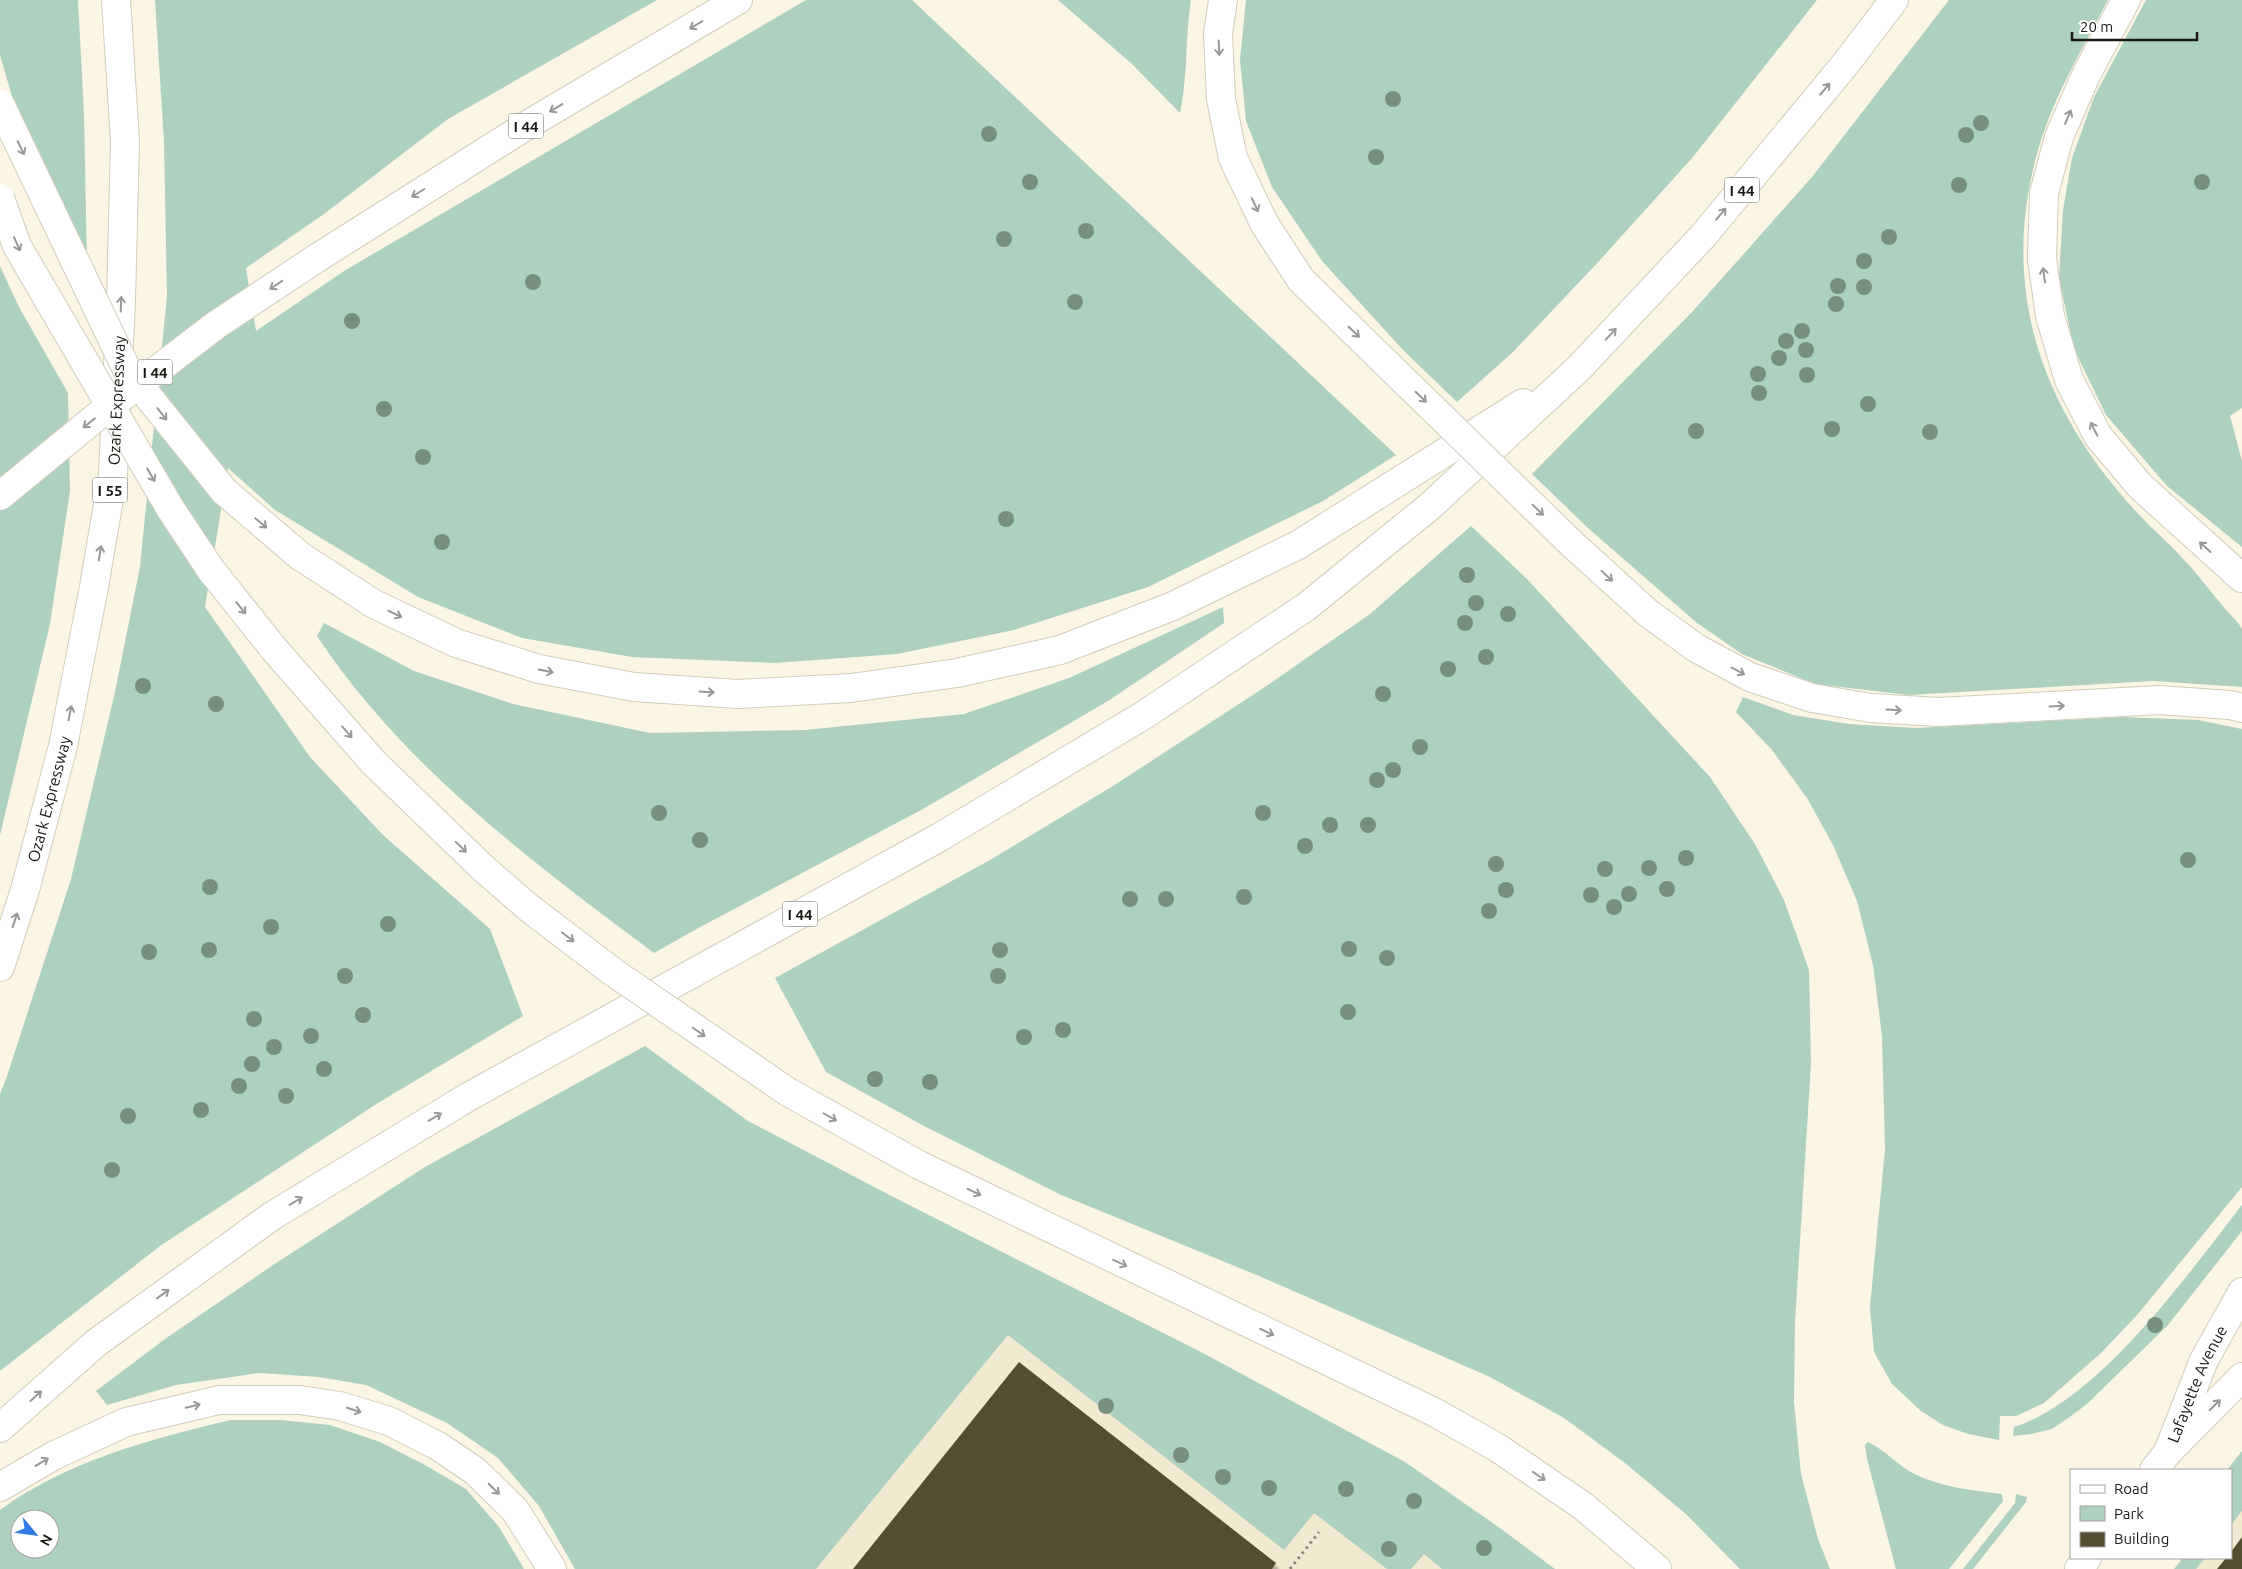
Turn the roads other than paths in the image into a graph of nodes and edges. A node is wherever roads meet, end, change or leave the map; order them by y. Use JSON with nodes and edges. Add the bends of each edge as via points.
{"nodes":[{"id":1,"x":116,"y":0,"type":"edge"},
{"id":2,"x":738,"y":0,"type":"edge"},
{"id":3,"x":1223,"y":0,"type":"edge"},
{"id":4,"x":1894,"y":0,"type":"edge"},
{"id":5,"x":2126,"y":0,"type":"edge"},
{"id":6,"x":0,"y":104,"type":"edge"},
{"id":7,"x":0,"y":198,"type":"edge"},
{"id":8,"x":1578,"y":369,"type":"junction"},
{"id":9,"x":0,"y":496,"type":"edge"},
{"id":10,"x":2242,"y":578,"type":"edge"},
{"id":11,"x":2242,"y":708,"type":"edge"},
{"id":12,"x":0,"y":967,"type":"edge"},
{"id":13,"x":2242,"y":1292,"type":"edge"},
{"id":14,"x":2242,"y":1377,"type":"edge"},
{"id":15,"x":0,"y":1428,"type":"edge"},
{"id":16,"x":2161,"y":1461,"type":"edge"},
{"id":17,"x":0,"y":1487,"type":"edge"},
{"id":18,"x":552,"y":1569,"type":"edge"},
{"id":19,"x":1657,"y":1569,"type":"edge"}],
"edges":[{"from":12,"to":1,"type":"main road","name":"Ozark Expressway","number":"I 55","one_way":true,"via":[[25,890],[63,746],[113,475],[124,142]]},
{"from":2,"to":9,"type":"main road","number":"I 44","one_way":true,"bridge":true,"via":[[529,124],[317,258],[216,326],[106,409]]},
{"from":3,"to":11,"type":"main road","one_way":true,"bridge":true,"via":[[1218,34],[1221,99],[1233,158],[1264,224],[1301,280],[1571,542],[1648,613],[1696,648],[1750,677],[1812,698],[1871,708],[1939,712],[2159,700]]},
{"from":8,"to":4,"type":"main road","number":"I 44","one_way":true,"via":[[1703,236]]},
{"from":10,"to":5,"type":"main road","one_way":true,"via":[[2140,486],[2098,436],[2069,380],[2050,316],[2042,259],[2044,193],[2060,137],[2082,84]]},
{"from":6,"to":8,"type":"main road","one_way":true,"bridge":true,"via":[[127,370],[224,491],[300,556],[366,599],[465,646],[539,669],[634,687],[738,694],[851,688],[957,673],[1060,650],[1173,606],[1298,545]]},
{"from":7,"to":19,"type":"main road","one_way":true,"bridge":true,"via":[[17,246],[170,508],[211,570],[274,649],[374,763],[529,908],[613,972],[788,1092],[918,1165],[1434,1412],[1498,1448],[1582,1506]]},
{"from":15,"to":8,"type":"main road","number":"I 44","one_way":true,"via":[[96,1343],[272,1216],[468,1097],[940,837],[1144,715],[1306,607],[1429,508]]},
{"from":13,"to":16,"type":"main road","name":"Lafayette Avenue","via":[[2204,1360]]},
{"from":16,"to":14,"type":"main road","name":"Lafayette Avenue","one_way":true},
{"from":17,"to":18,"type":"main road","one_way":true,"via":[[52,1456],[126,1422],[219,1400],[300,1400],[340,1406],[389,1421],[438,1446],[475,1471],[515,1510]]}]}
